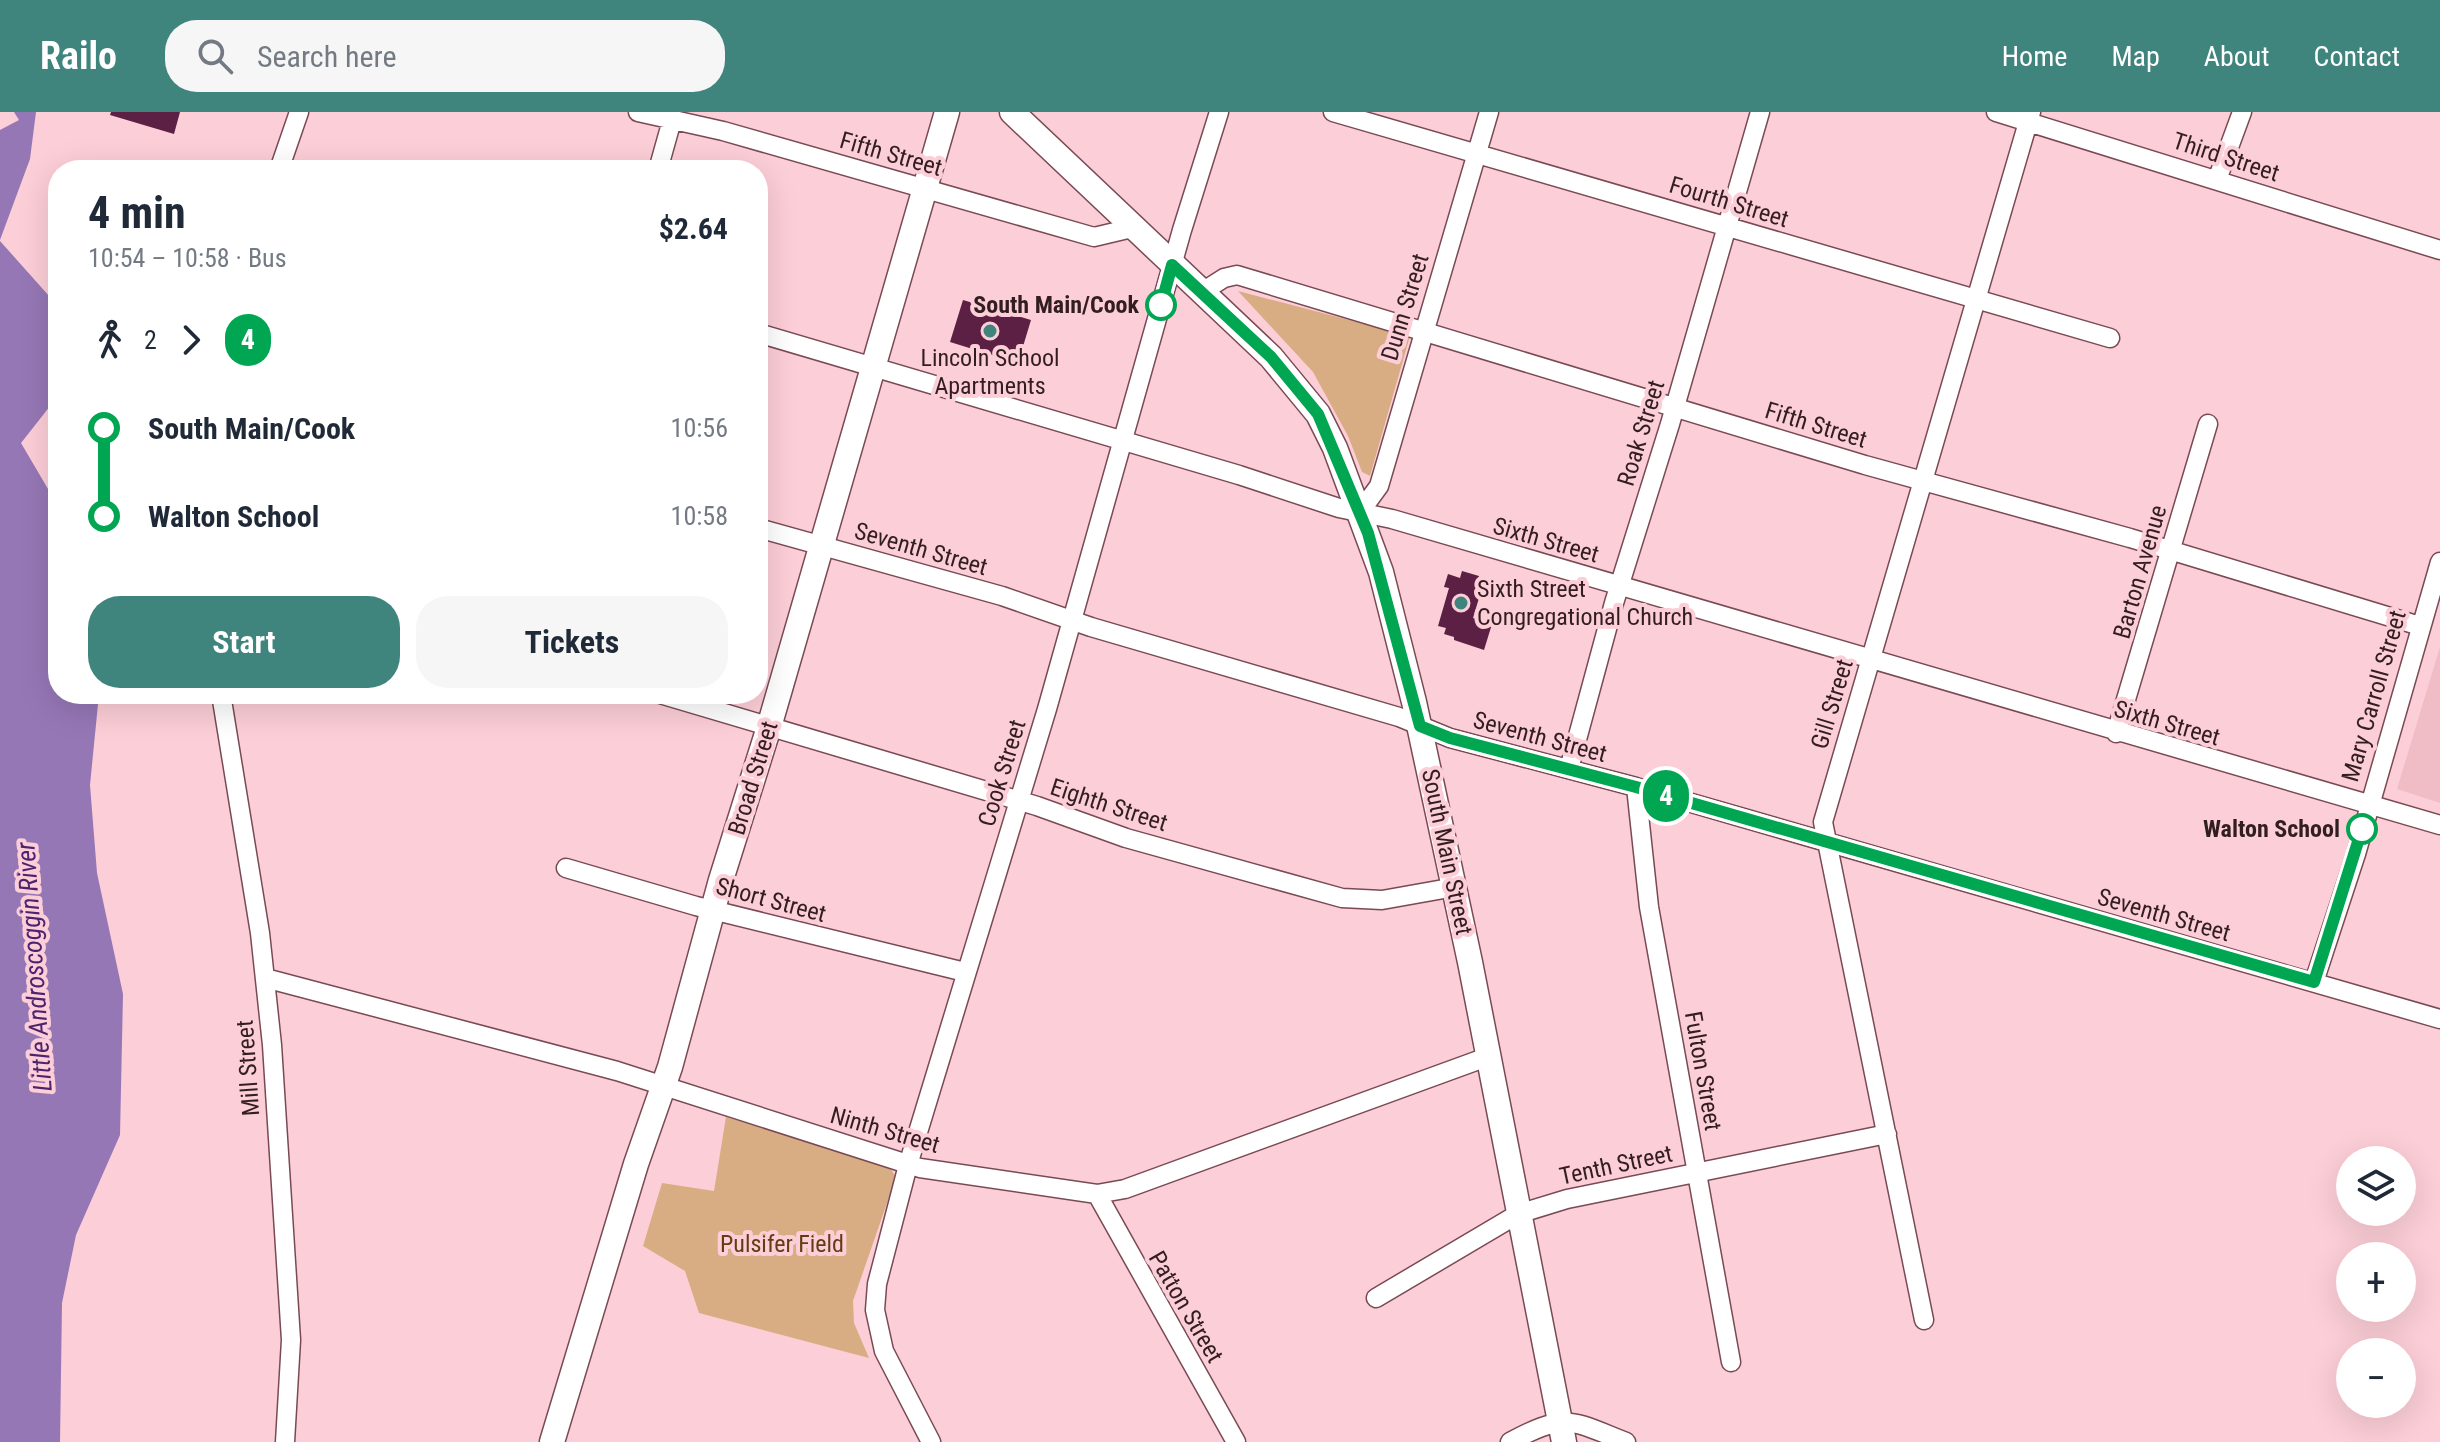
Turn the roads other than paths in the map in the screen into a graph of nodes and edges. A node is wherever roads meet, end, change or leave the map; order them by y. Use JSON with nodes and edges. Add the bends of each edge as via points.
{"nodes":[{"id":1,"x":299,"y":112,"type":"edge"},
{"id":2,"x":638,"y":112,"type":"edge"},
{"id":3,"x":947,"y":112,"type":"edge"},
{"id":4,"x":1012,"y":112,"type":"edge"},
{"id":5,"x":1219,"y":112,"type":"edge"},
{"id":6,"x":1333,"y":112,"type":"edge"},
{"id":7,"x":1489,"y":112,"type":"edge"},
{"id":8,"x":1760,"y":112,"type":"edge"},
{"id":9,"x":1996,"y":112,"type":"edge"},
{"id":10,"x":2242,"y":112,"type":"edge"},
{"id":11,"x":2030,"y":117,"type":"edge"},
{"id":12,"x":672,"y":120,"type":"junction"},
{"id":13,"x":1477,"y":154,"type":"junction"},
{"id":14,"x":282,"y":160,"type":"edge"},
{"id":15,"x":661,"y":160,"type":"edge"},
{"id":16,"x":2217,"y":180,"type":"junction"},
{"id":17,"x":924,"y":189,"type":"junction"},
{"id":18,"x":1726,"y":227,"type":"junction"},
{"id":19,"x":1132,"y":228,"type":"junction"},
{"id":20,"x":2440,"y":250,"type":"edge"},
{"id":21,"x":1172,"y":265,"type":"junction"},
{"id":22,"x":1202,"y":292,"type":"junction"},
{"id":23,"x":1978,"y":299,"type":"junction"},
{"id":24,"x":1423,"y":330,"type":"junction"},
{"id":25,"x":768,"y":336,"type":"edge"},
{"id":26,"x":2110,"y":338,"type":"dead end"},
{"id":27,"x":874,"y":367,"type":"junction"},
{"id":28,"x":1675,"y":407,"type":"junction"},
{"id":29,"x":2208,"y":424,"type":"dead end"},
{"id":30,"x":1123,"y":441,"type":"junction"},
{"id":31,"x":1923,"y":481,"type":"junction"},
{"id":32,"x":1360,"y":512,"type":"junction"},
{"id":33,"x":768,"y":531,"type":"edge"},
{"id":34,"x":822,"y":545,"type":"junction"},
{"id":35,"x":2172,"y":551,"type":"junction"},
{"id":36,"x":2440,"y":562,"type":"edge"},
{"id":37,"x":1619,"y":586,"type":"junction"},
{"id":38,"x":1071,"y":620,"type":"junction"},
{"id":39,"x":2420,"y":626,"type":"junction"},
{"id":40,"x":1870,"y":660,"type":"junction"},
{"id":41,"x":223,"y":704,"type":"edge"},
{"id":42,"x":693,"y":704,"type":"edge"},
{"id":43,"x":1420,"y":726,"type":"junction"},
{"id":44,"x":769,"y":727,"type":"junction"},
{"id":45,"x":2116,"y":733,"type":"junction"},
{"id":46,"x":1569,"y":769,"type":"junction"},
{"id":47,"x":1636,"y":787,"type":"junction"},
{"id":48,"x":1017,"y":800,"type":"junction"},
{"id":49,"x":2367,"y":805,"type":"junction"},
{"id":50,"x":2440,"y":825,"type":"edge"},
{"id":51,"x":1829,"y":843,"type":"junction"},
{"id":52,"x":566,"y":868,"type":"dead end"},
{"id":53,"x":1455,"y":887,"type":"junction"},
{"id":54,"x":713,"y":909,"type":"junction"},
{"id":55,"x":965,"y":972,"type":"junction"},
{"id":56,"x":265,"y":978,"type":"junction"},
{"id":57,"x":2314,"y":982,"type":"junction"},
{"id":58,"x":2440,"y":1019,"type":"edge"},
{"id":59,"x":1487,"y":1057,"type":"junction"},
{"id":60,"x":664,"y":1086,"type":"junction"},
{"id":61,"x":1887,"y":1134,"type":"junction"},
{"id":62,"x":908,"y":1165,"type":"junction"},
{"id":63,"x":1697,"y":1174,"type":"junction"},
{"id":64,"x":1097,"y":1194,"type":"junction"},
{"id":65,"x":1518,"y":1214,"type":"junction"},
{"id":66,"x":1376,"y":1298,"type":"dead end"},
{"id":67,"x":1924,"y":1320,"type":"dead end"},
{"id":68,"x":1731,"y":1362,"type":"dead end"},
{"id":69,"x":1562,"y":1431,"type":"edge"},
{"id":70,"x":285,"y":1442,"type":"edge"},
{"id":71,"x":552,"y":1442,"type":"edge"},
{"id":72,"x":931,"y":1442,"type":"edge"},
{"id":73,"x":1236,"y":1442,"type":"edge"},
{"id":74,"x":1510,"y":1442,"type":"edge"},
{"id":75,"x":1626,"y":1442,"type":"edge"}],
"edges":[{"from":1,"to":14,"type":"street"},
{"from":2,"to":12,"type":"street","name":"Fifth Street"},
{"from":3,"to":17,"type":"street","name":"Broad Street"},
{"from":4,"to":19,"type":"street","name":"South Main Street"},
{"from":5,"to":21,"type":"street","name":"Cook Street"},
{"from":6,"to":13,"type":"street","name":"Fourth Street"},
{"from":7,"to":13,"type":"street","name":"Dunn Street"},
{"from":8,"to":18,"type":"street","name":"Roak Street"},
{"from":9,"to":11,"type":"street","name":"Third Street"},
{"from":10,"to":16,"type":"street"},
{"from":11,"to":16,"type":"street","name":"Third Street"},
{"from":11,"to":23,"type":"street","name":"Gill Street"},
{"from":12,"to":15,"type":"street"},
{"from":12,"to":17,"type":"street","name":"Fifth Street"},
{"from":13,"to":18,"type":"street","name":"Fourth Street"},
{"from":13,"to":24,"type":"street","name":"Dunn Street"},
{"from":16,"to":20,"type":"street","name":"Third Street"},
{"from":17,"to":19,"type":"street","name":"Fifth Street","via":[[1094,237]]},
{"from":17,"to":27,"type":"street","name":"Broad Street"},
{"from":18,"to":23,"type":"street","name":"Fourth Street"},
{"from":18,"to":28,"type":"street","name":"Roak Street"},
{"from":19,"to":21,"type":"street","name":"South Main Street"},
{"from":21,"to":22,"type":"street","name":"South Main Street"},
{"from":21,"to":30,"type":"street","name":"Cook Street"},
{"from":22,"to":24,"type":"street","name":"Fifth Street","via":[[1237,275]]},
{"from":22,"to":32,"type":"street","name":"South Main Street","via":[[1300,389],[1335,448]]},
{"from":23,"to":26,"type":"street","name":"Fourth Street"},
{"from":23,"to":31,"type":"street","name":"Gill Street"},
{"from":24,"to":28,"type":"street","name":"Fifth Street"},
{"from":24,"to":32,"type":"street","name":"Dunn Street","via":[[1379,486]]},
{"from":25,"to":27,"type":"street","name":"Sixth Street"},
{"from":27,"to":30,"type":"street","name":"Sixth Street"},
{"from":27,"to":34,"type":"street","name":"Broad Street"},
{"from":28,"to":31,"type":"street","name":"Fifth Street"},
{"from":28,"to":37,"type":"street","name":"Roak Street"},
{"from":29,"to":35,"type":"street","name":"Barton Avenue"},
{"from":30,"to":32,"type":"street","name":"Sixth Street"},
{"from":30,"to":38,"type":"street","name":"Cook Street"},
{"from":31,"to":35,"type":"street","name":"Fifth Street"},
{"from":31,"to":40,"type":"street","name":"Gill Street"},
{"from":32,"to":37,"type":"street","name":"Sixth Street"},
{"from":32,"to":43,"type":"street","name":"South Main Street","via":[[1381,572]]},
{"from":33,"to":34,"type":"street","name":"Seventh Street"},
{"from":34,"to":38,"type":"street","name":"Seventh Street"},
{"from":34,"to":44,"type":"street","name":"Broad Street"},
{"from":35,"to":39,"type":"street","name":"Fifth Street"},
{"from":35,"to":45,"type":"street","name":"Barton Avenue"},
{"from":36,"to":39,"type":"street","name":"Mary Carroll Street"},
{"from":37,"to":40,"type":"street","name":"Sixth Street"},
{"from":37,"to":46,"type":"street","name":"Roak Street"},
{"from":38,"to":43,"type":"street","name":"Seventh Street"},
{"from":38,"to":48,"type":"street","name":"Cook Street"},
{"from":39,"to":49,"type":"street","name":"Mary Carroll Street"},
{"from":40,"to":45,"type":"street","name":"Sixth Street"},
{"from":40,"to":51,"type":"street","name":"Gill Street","via":[[1825,811],[1823,832]]},
{"from":41,"to":56,"type":"street","name":"Mill Street"},
{"from":42,"to":44,"type":"street","name":"Eighth Street"},
{"from":43,"to":46,"type":"street","name":"Seventh Street"},
{"from":43,"to":53,"type":"street","name":"South Main Street"},
{"from":44,"to":48,"type":"street","name":"Eighth Street"},
{"from":44,"to":54,"type":"street","name":"Broad Street"},
{"from":45,"to":49,"type":"street","name":"Sixth Street"},
{"from":46,"to":47,"type":"street","name":"Seventh Street"},
{"from":47,"to":51,"type":"street","name":"Seventh Street"},
{"from":47,"to":63,"type":"street","name":"Fulton Street","via":[[1649,907]]},
{"from":48,"to":53,"type":"street","name":"Eighth Street","via":[[1126,838],[1342,898],[1382,900]]},
{"from":48,"to":55,"type":"street","name":"Cook Street"},
{"from":49,"to":50,"type":"street","name":"Sixth Street"},
{"from":49,"to":57,"type":"street","name":"Mary Carroll Street"},
{"from":51,"to":57,"type":"street","name":"Seventh Street"},
{"from":51,"to":61,"type":"street","name":"Gill Street"},
{"from":52,"to":54,"type":"street","name":"Short Street"},
{"from":53,"to":59,"type":"street","name":"South Main Street"},
{"from":54,"to":55,"type":"street","name":"Short Street"},
{"from":54,"to":60,"type":"street","name":"Broad Street"},
{"from":55,"to":62,"type":"street","name":"Cook Street"},
{"from":56,"to":60,"type":"street","name":"Ninth Street"},
{"from":56,"to":70,"type":"street","name":"Mill Street","via":[[291,1340]]},
{"from":57,"to":58,"type":"street","name":"Seventh Street"},
{"from":59,"to":64,"type":"street","name":"Ninth Street","via":[[1125,1189]]},
{"from":59,"to":65,"type":"street","name":"South Main Street"},
{"from":60,"to":62,"type":"street","name":"Ninth Street"},
{"from":60,"to":71,"type":"street","name":"Broad Street"},
{"from":61,"to":63,"type":"street","name":"Tenth Street"},
{"from":61,"to":67,"type":"street","name":"Gill Street"},
{"from":62,"to":64,"type":"street","name":"Ninth Street"},
{"from":62,"to":72,"type":"street","name":"Cook Street","via":[[875,1310],[884,1351]]},
{"from":63,"to":65,"type":"street","name":"Tenth Street"},
{"from":63,"to":68,"type":"street","name":"Fulton Street"},
{"from":64,"to":73,"type":"street","name":"Patton Street"},
{"from":65,"to":66,"type":"street","name":"Tenth Street"},
{"from":65,"to":69,"type":"street","name":"South Main Street"},
{"from":69,"to":74,"type":"street"},
{"from":69,"to":75,"type":"street","via":[[1574,1421]]}]}
